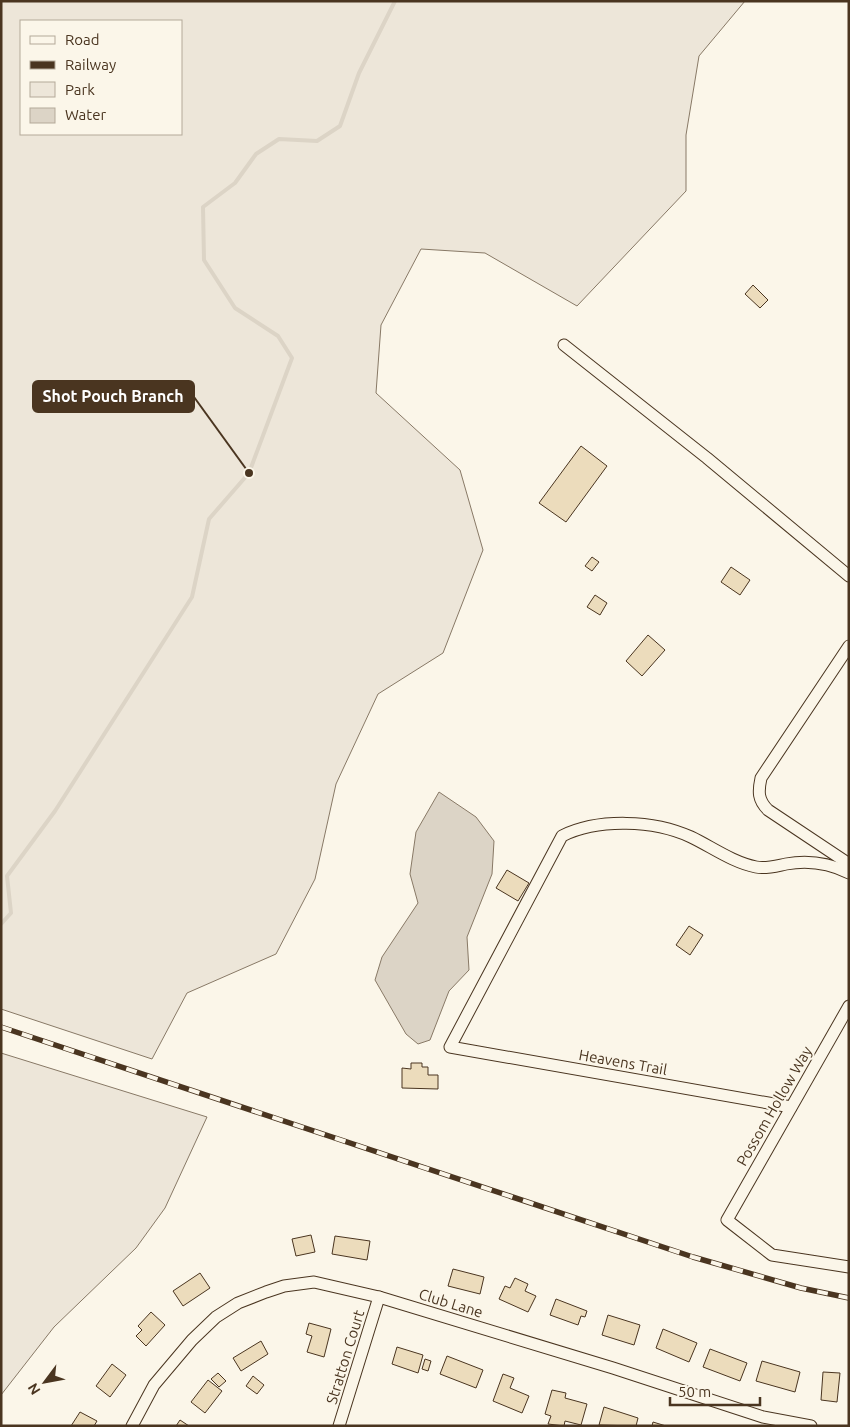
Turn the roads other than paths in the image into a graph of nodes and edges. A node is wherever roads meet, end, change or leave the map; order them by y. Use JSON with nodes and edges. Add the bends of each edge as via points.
{"nodes":[{"id":1,"x":564,"y":345,"type":"dead end"},
{"id":2,"x":849,"y":576,"type":"edge"},
{"id":3,"x":849,"y":646,"type":"edge"},
{"id":4,"x":849,"y":864,"type":"edge"},
{"id":5,"x":849,"y":873,"type":"edge"},
{"id":6,"x":849,"y":1006,"type":"edge"},
{"id":7,"x":791,"y":1107,"type":"junction"},
{"id":8,"x":849,"y":1267,"type":"edge"},
{"id":9,"x":380,"y":1297,"type":"junction"},
{"id":10,"x":132,"y":1426,"type":"edge"},
{"id":11,"x":339,"y":1426,"type":"edge"},
{"id":12,"x":811,"y":1426,"type":"edge"}],
"edges":[{"from":1,"to":2,"type":"street","via":[[708,458]]},
{"from":3,"to":4,"type":"street","via":[[761,778],[758,794],[768,810]]},
{"from":5,"to":7,"type":"street","name":"Heavens Trail","via":[[829,864],[810,862],[752,866],[690,836],[662,827],[602,823],[571,831],[562,836],[450,1047]]},
{"from":6,"to":7,"type":"street","name":"Possom Hollow Way"},
{"from":7,"to":8,"type":"street","name":"Possom Hollow Way","via":[[726,1220],[772,1255]]},
{"from":9,"to":10,"type":"street","name":"Club Lane","via":[[314,1282],[284,1286],[238,1303],[216,1317],[186,1346],[154,1386]]},
{"from":9,"to":11,"type":"street","name":"Stratton Court"},
{"from":9,"to":12,"type":"street","name":"Club Lane","via":[[763,1417]]}]}
